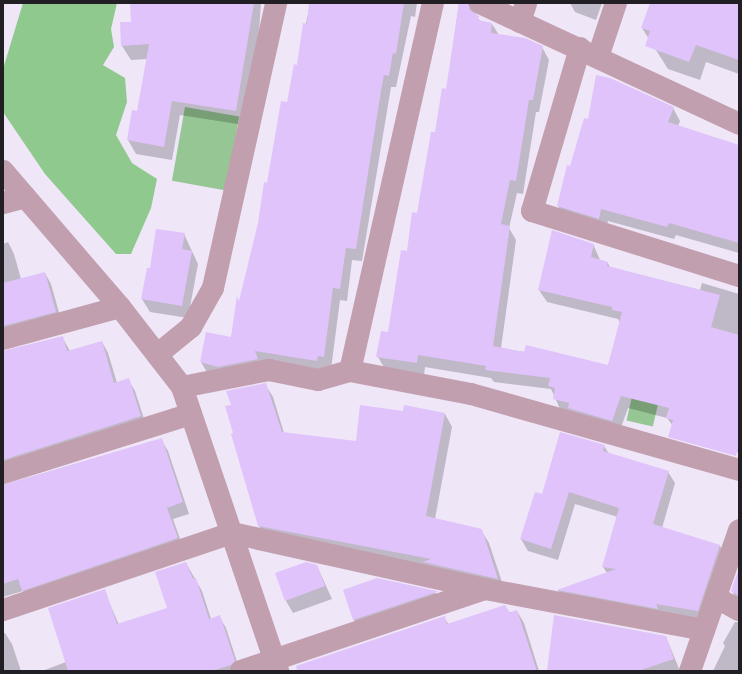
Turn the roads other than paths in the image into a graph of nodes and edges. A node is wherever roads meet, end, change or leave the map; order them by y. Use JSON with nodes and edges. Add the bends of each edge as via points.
{"nodes":[{"id":1,"x":276,"y":3,"type":"edge"},
{"id":2,"x":434,"y":3,"type":"edge"},
{"id":3,"x":480,"y":3,"type":"edge"},
{"id":4,"x":616,"y":3,"type":"edge"},
{"id":5,"x":523,"y":12,"type":"edge"},
{"id":6,"x":589,"y":52,"type":"junction"},
{"id":7,"x":739,"y":124,"type":"edge"},
{"id":8,"x":3,"y":171,"type":"edge"},
{"id":9,"x":25,"y":198,"type":"junction"},
{"id":10,"x":3,"y":203,"type":"edge"},
{"id":11,"x":739,"y":276,"type":"edge"},
{"id":12,"x":120,"y":307,"type":"junction"},
{"id":13,"x":3,"y":339,"type":"edge"},
{"id":14,"x":158,"y":354,"type":"junction"},
{"id":15,"x":350,"y":371,"type":"junction"},
{"id":16,"x":182,"y":387,"type":"junction"},
{"id":17,"x":191,"y":414,"type":"junction"},
{"id":18,"x":739,"y":470,"type":"edge"},
{"id":19,"x":3,"y":473,"type":"edge"},
{"id":20,"x":739,"y":530,"type":"edge"},
{"id":21,"x":232,"y":533,"type":"junction"},
{"id":22,"x":485,"y":589,"type":"junction"},
{"id":23,"x":717,"y":598,"type":"junction"},
{"id":24,"x":3,"y":610,"type":"edge"},
{"id":25,"x":739,"y":610,"type":"edge"},
{"id":26,"x":704,"y":630,"type":"junction"},
{"id":27,"x":276,"y":665,"type":"edge"},
{"id":28,"x":688,"y":670,"type":"edge"},
{"id":29,"x":241,"y":671,"type":"edge"}],
"edges":[{"from":1,"to":14,"type":"street","via":[[213,288],[191,327]]},
{"from":2,"to":15,"type":"street"},
{"from":3,"to":5,"type":"street"},
{"from":4,"to":6,"type":"street"},
{"from":5,"to":6,"type":"street"},
{"from":6,"to":7,"type":"street"},
{"from":6,"to":11,"type":"street","via":[[532,211]]},
{"from":8,"to":9,"type":"street"},
{"from":9,"to":10,"type":"street"},
{"from":9,"to":12,"type":"street"},
{"from":12,"to":13,"type":"street"},
{"from":12,"to":14,"type":"street"},
{"from":14,"to":16,"type":"street"},
{"from":15,"to":16,"type":"street","via":[[318,380],[269,370]]},
{"from":15,"to":18,"type":"street","via":[[471,394]]},
{"from":16,"to":17,"type":"street"},
{"from":17,"to":19,"type":"street"},
{"from":17,"to":21,"type":"street"},
{"from":20,"to":23,"type":"street"},
{"from":21,"to":22,"type":"street"},
{"from":21,"to":24,"type":"street"},
{"from":21,"to":27,"type":"street"},
{"from":22,"to":26,"type":"street"},
{"from":22,"to":27,"type":"street"},
{"from":23,"to":25,"type":"street"},
{"from":23,"to":26,"type":"street"},
{"from":26,"to":28,"type":"street"},
{"from":27,"to":29,"type":"street"}]}
